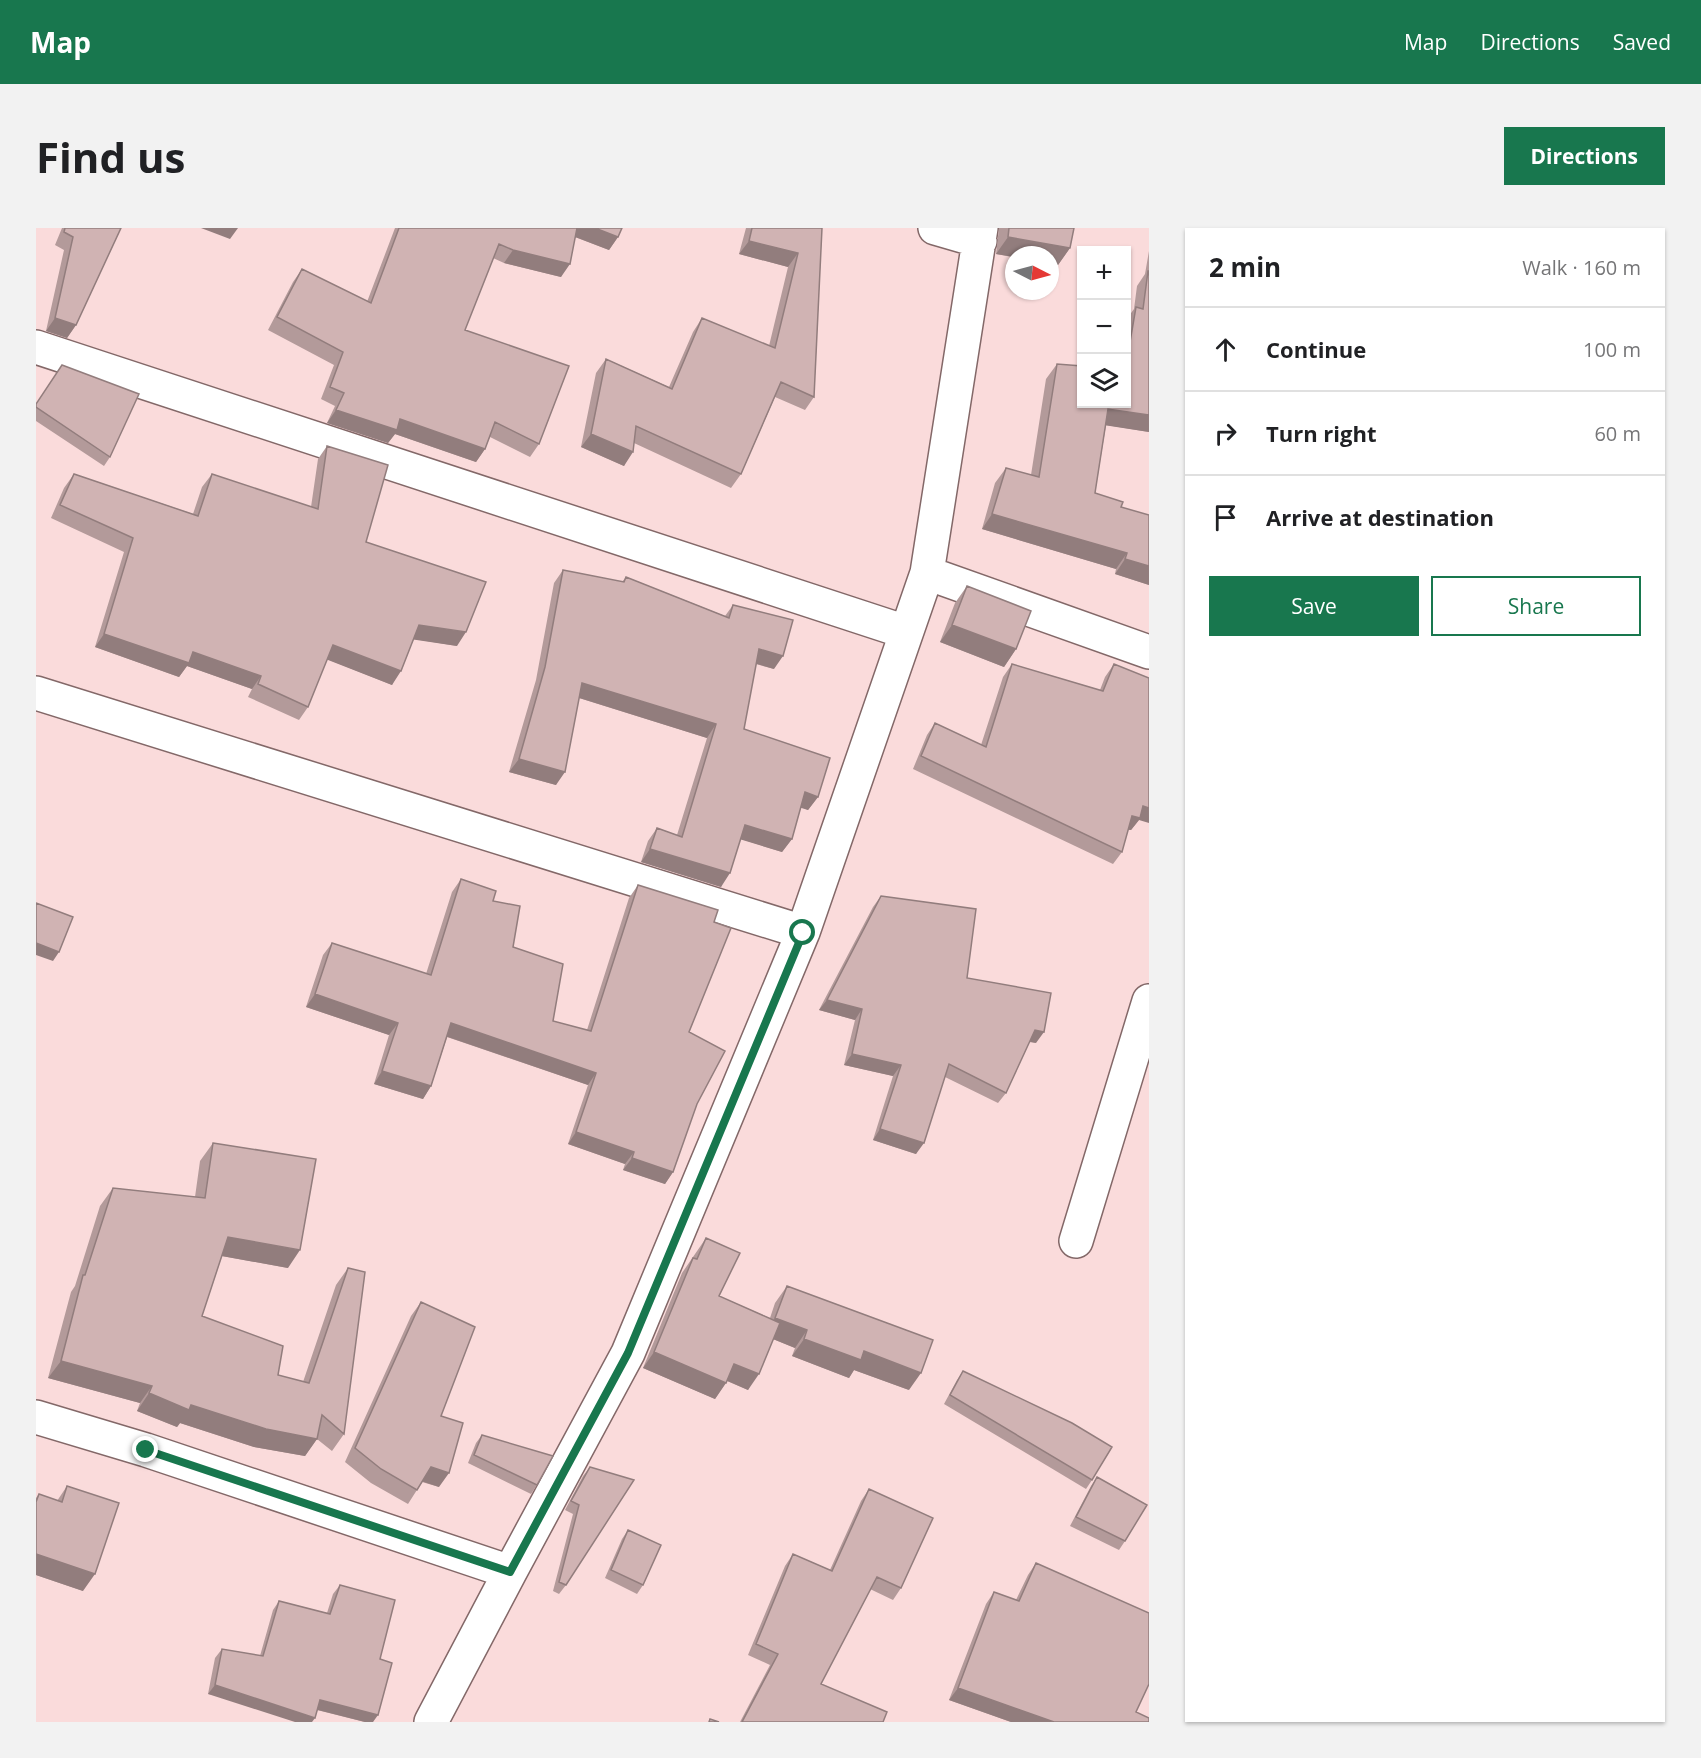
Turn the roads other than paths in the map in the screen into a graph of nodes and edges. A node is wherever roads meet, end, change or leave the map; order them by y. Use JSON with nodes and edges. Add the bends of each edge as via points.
{"nodes":[{"id":1,"x":935,"y":228,"type":"edge"},
{"id":2,"x":981,"y":234,"type":"edge"},
{"id":3,"x":36,"y":347,"type":"edge"},
{"id":4,"x":927,"y":573,"type":"junction"},
{"id":5,"x":906,"y":632,"type":"junction"},
{"id":6,"x":1149,"y":652,"type":"edge"},
{"id":7,"x":36,"y":693,"type":"edge"},
{"id":8,"x":803,"y":933,"type":"junction"},
{"id":9,"x":1149,"y":1001,"type":"edge"},
{"id":10,"x":1076,"y":1241,"type":"dead end"},
{"id":11,"x":36,"y":1417,"type":"edge"},
{"id":12,"x":510,"y":1572,"type":"junction"},
{"id":13,"x":431,"y":1722,"type":"edge"}],
"edges":[{"from":1,"to":2,"type":"street"},
{"from":2,"to":4,"type":"street"},
{"from":3,"to":5,"type":"street"},
{"from":4,"to":5,"type":"street"},
{"from":4,"to":6,"type":"street"},
{"from":5,"to":8,"type":"street"},
{"from":7,"to":8,"type":"street"},
{"from":8,"to":12,"type":"street","via":[[628,1353]]},
{"from":9,"to":10,"type":"street"},
{"from":11,"to":12,"type":"street"},
{"from":12,"to":13,"type":"street"}]}
